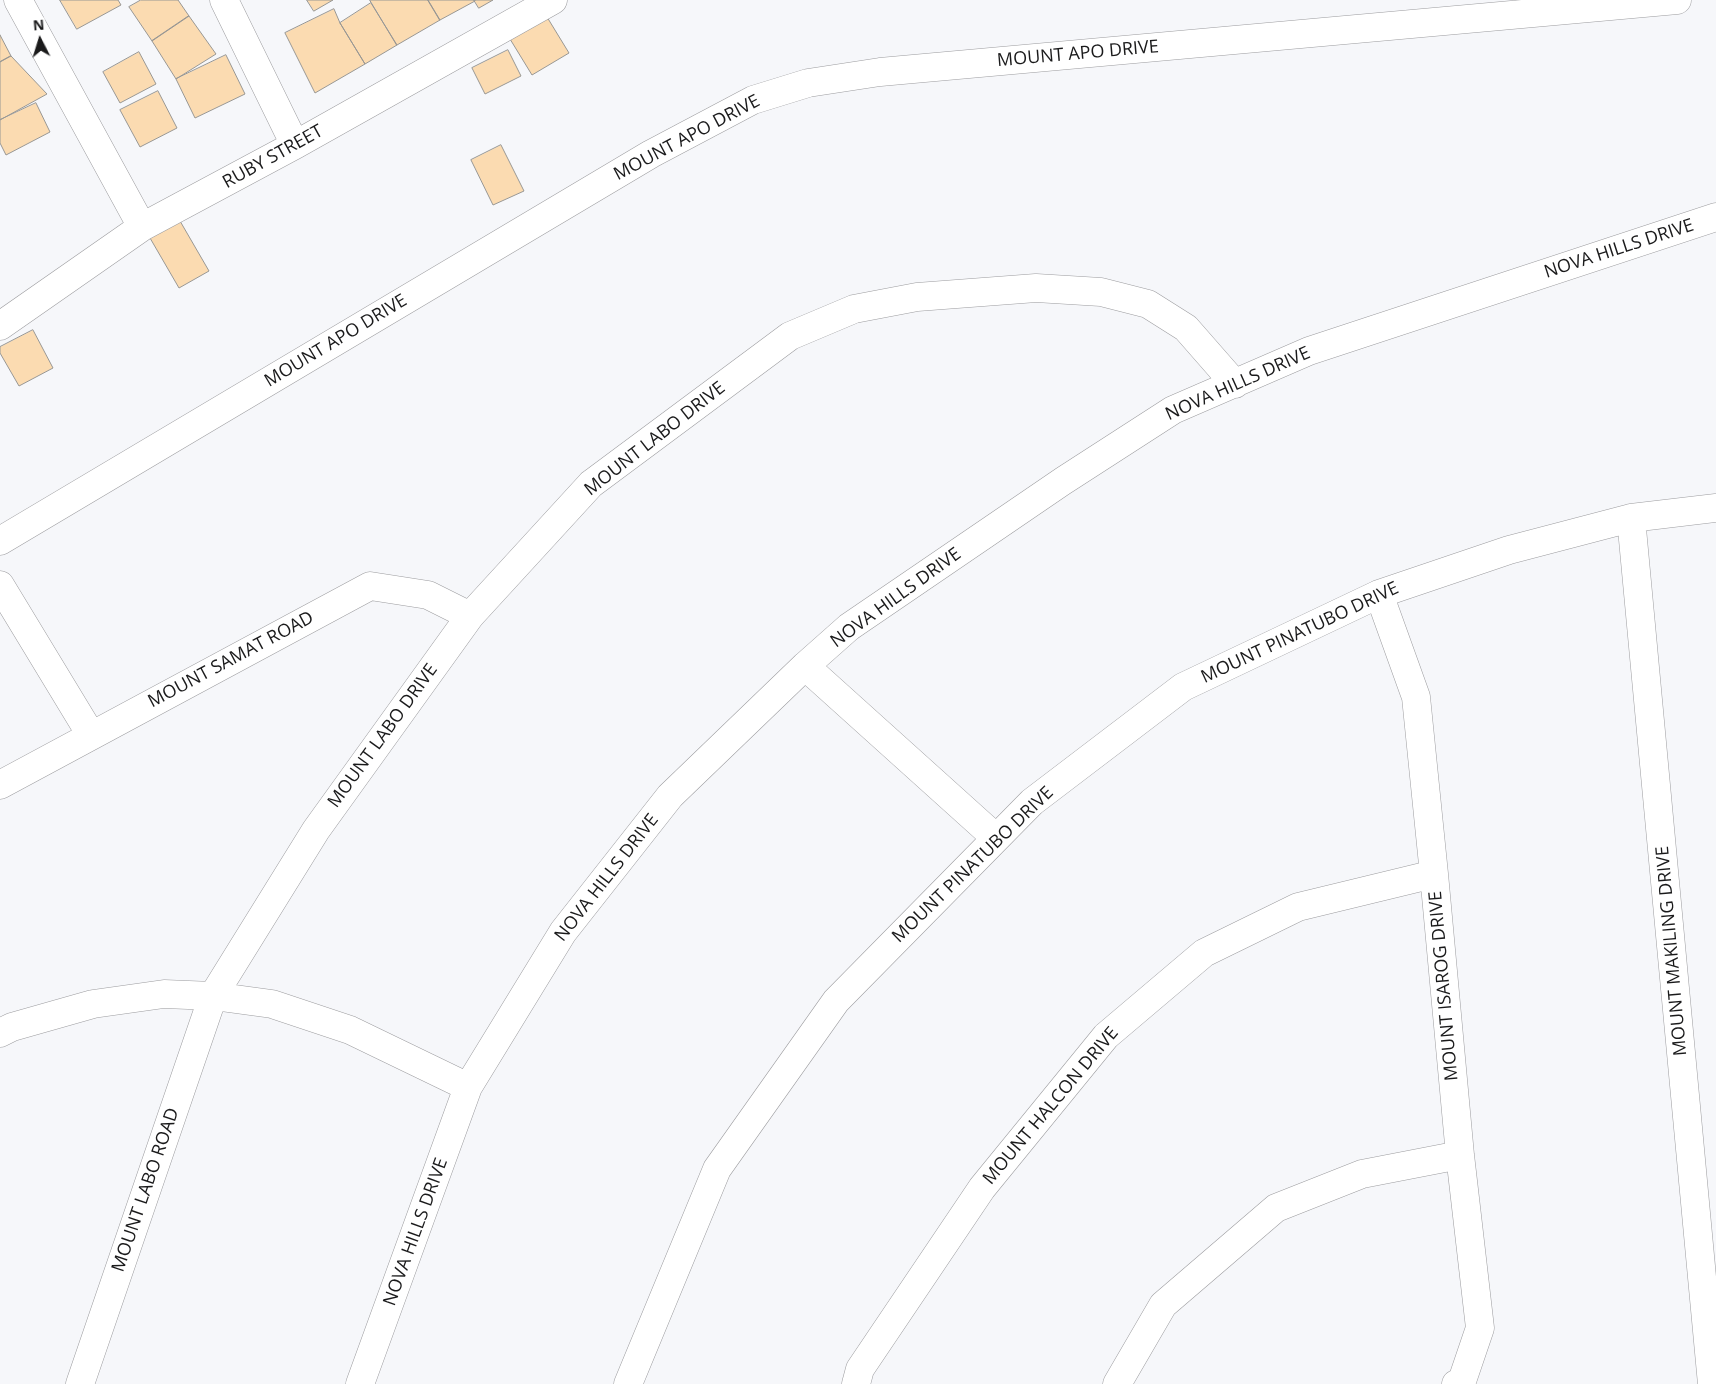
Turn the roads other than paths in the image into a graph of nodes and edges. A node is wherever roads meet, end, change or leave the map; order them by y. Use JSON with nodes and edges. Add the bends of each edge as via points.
{"nodes":[{"id":1,"x":18,"y":0,"type":"edge"},
{"id":2,"x":224,"y":0,"type":"edge"},
{"id":3,"x":553,"y":0,"type":"edge"},
{"id":4,"x":1677,"y":0,"type":"edge"},
{"id":5,"x":295,"y":145,"type":"junction"},
{"id":6,"x":1716,"y":217,"type":"edge"},
{"id":7,"x":142,"y":227,"type":"junction"},
{"id":8,"x":1,"y":324,"type":"edge"},
{"id":9,"x":1235,"y":384,"type":"junction"},
{"id":10,"x":1716,"y":508,"type":"edge"},
{"id":11,"x":1631,"y":518,"type":"junction"},
{"id":12,"x":0,"y":541,"type":"edge"},
{"id":13,"x":0,"y":586,"type":"edge"},
{"id":14,"x":1379,"y":594,"type":"junction"},
{"id":15,"x":470,"y":616,"type":"junction"},
{"id":16,"x":805,"y":666,"type":"junction"},
{"id":17,"x":91,"y":735,"type":"junction"},
{"id":18,"x":0,"y":785,"type":"edge"},
{"id":19,"x":996,"y":838,"type":"junction"},
{"id":20,"x":1434,"y":874,"type":"junction"},
{"id":21,"x":213,"y":996,"type":"junction"},
{"id":22,"x":0,"y":1033,"type":"edge"},
{"id":23,"x":468,"y":1087,"type":"junction"},
{"id":24,"x":1460,"y":1155,"type":"junction"},
{"id":25,"x":1459,"y":1382,"type":"edge"},
{"id":26,"x":80,"y":1384,"type":"edge"},
{"id":27,"x":360,"y":1384,"type":"edge"},
{"id":28,"x":628,"y":1384,"type":"edge"},
{"id":29,"x":856,"y":1384,"type":"edge"},
{"id":30,"x":1117,"y":1384,"type":"edge"},
{"id":31,"x":1712,"y":1384,"type":"edge"}],
"edges":[{"from":1,"to":7,"type":"street"},
{"from":2,"to":5,"type":"street"},
{"from":3,"to":5,"type":"street","name":"RUBY STREET"},
{"from":4,"to":12,"type":"street","name":"MOUNT APO DRIVE","via":[[880,72],[808,83],[753,100],[651,154]]},
{"from":5,"to":7,"type":"street","name":"RUBY STREET"},
{"from":6,"to":9,"type":"street","name":"NOVA HILLS DRIVE","via":[[1309,351]]},
{"from":7,"to":8,"type":"street","name":"RUBY STREET"},
{"from":9,"to":15,"type":"street","name":"MOUNT LABO DRIVE","via":[[1186,328],[1148,304],[1101,292],[1036,288],[917,297],[854,309],[790,336],[591,484]]},
{"from":9,"to":16,"type":"street","name":"NOVA HILLS DRIVE","via":[[1173,410],[1062,481],[849,627]]},
{"from":10,"to":11,"type":"street","name":"MOUNT PINATUBO DRIVE"},
{"from":11,"to":14,"type":"street","name":"MOUNT PINATUBO DRIVE","via":[[1509,550]]},
{"from":11,"to":31,"type":"street","name":"MOUNT MAKILING DRIVE"},
{"from":13,"to":17,"type":"street"},
{"from":14,"to":19,"type":"street","name":"MOUNT PINATUBO DRIVE","via":[[1183,687],[1032,802]]},
{"from":14,"to":20,"type":"street","name":"MOUNT ISAROG DRIVE","via":[[1416,697]]},
{"from":15,"to":17,"type":"street","name":"MOUNT SAMAT ROAD","via":[[428,595],[370,586]]},
{"from":15,"to":21,"type":"street","name":"MOUNT LABO DRIVE","via":[[316,830]]},
{"from":16,"to":19,"type":"street"},
{"from":16,"to":23,"type":"street","name":"NOVA HILLS DRIVE","via":[[670,796],[563,932]]},
{"from":17,"to":18,"type":"street","name":"MOUNT SAMAT ROAD"},
{"from":19,"to":28,"type":"street","name":"MOUNT PINATUBO DRIVE","via":[[836,1001],[717,1169]]},
{"from":20,"to":24,"type":"street","name":"MOUNT ISAROG DRIVE"},
{"from":20,"to":29,"type":"street","name":"MOUNT HALCON DRIVE","via":[[1298,907],[1204,953],[1106,1036],[982,1188],[860,1369]]},
{"from":21,"to":22,"type":"street","via":[[164,994],[93,1004]]},
{"from":21,"to":23,"type":"street","via":[[272,1004],[350,1030]]},
{"from":21,"to":26,"type":"street","name":"MOUNT LABO ROAD"},
{"from":23,"to":27,"type":"street","name":"NOVA HILLS DRIVE"},
{"from":24,"to":25,"type":"street","name":"MOUNT ISAROG DRIVE","via":[[1480,1328]]},
{"from":24,"to":30,"type":"street","via":[[1362,1174],[1276,1208],[1163,1305]]}]}
